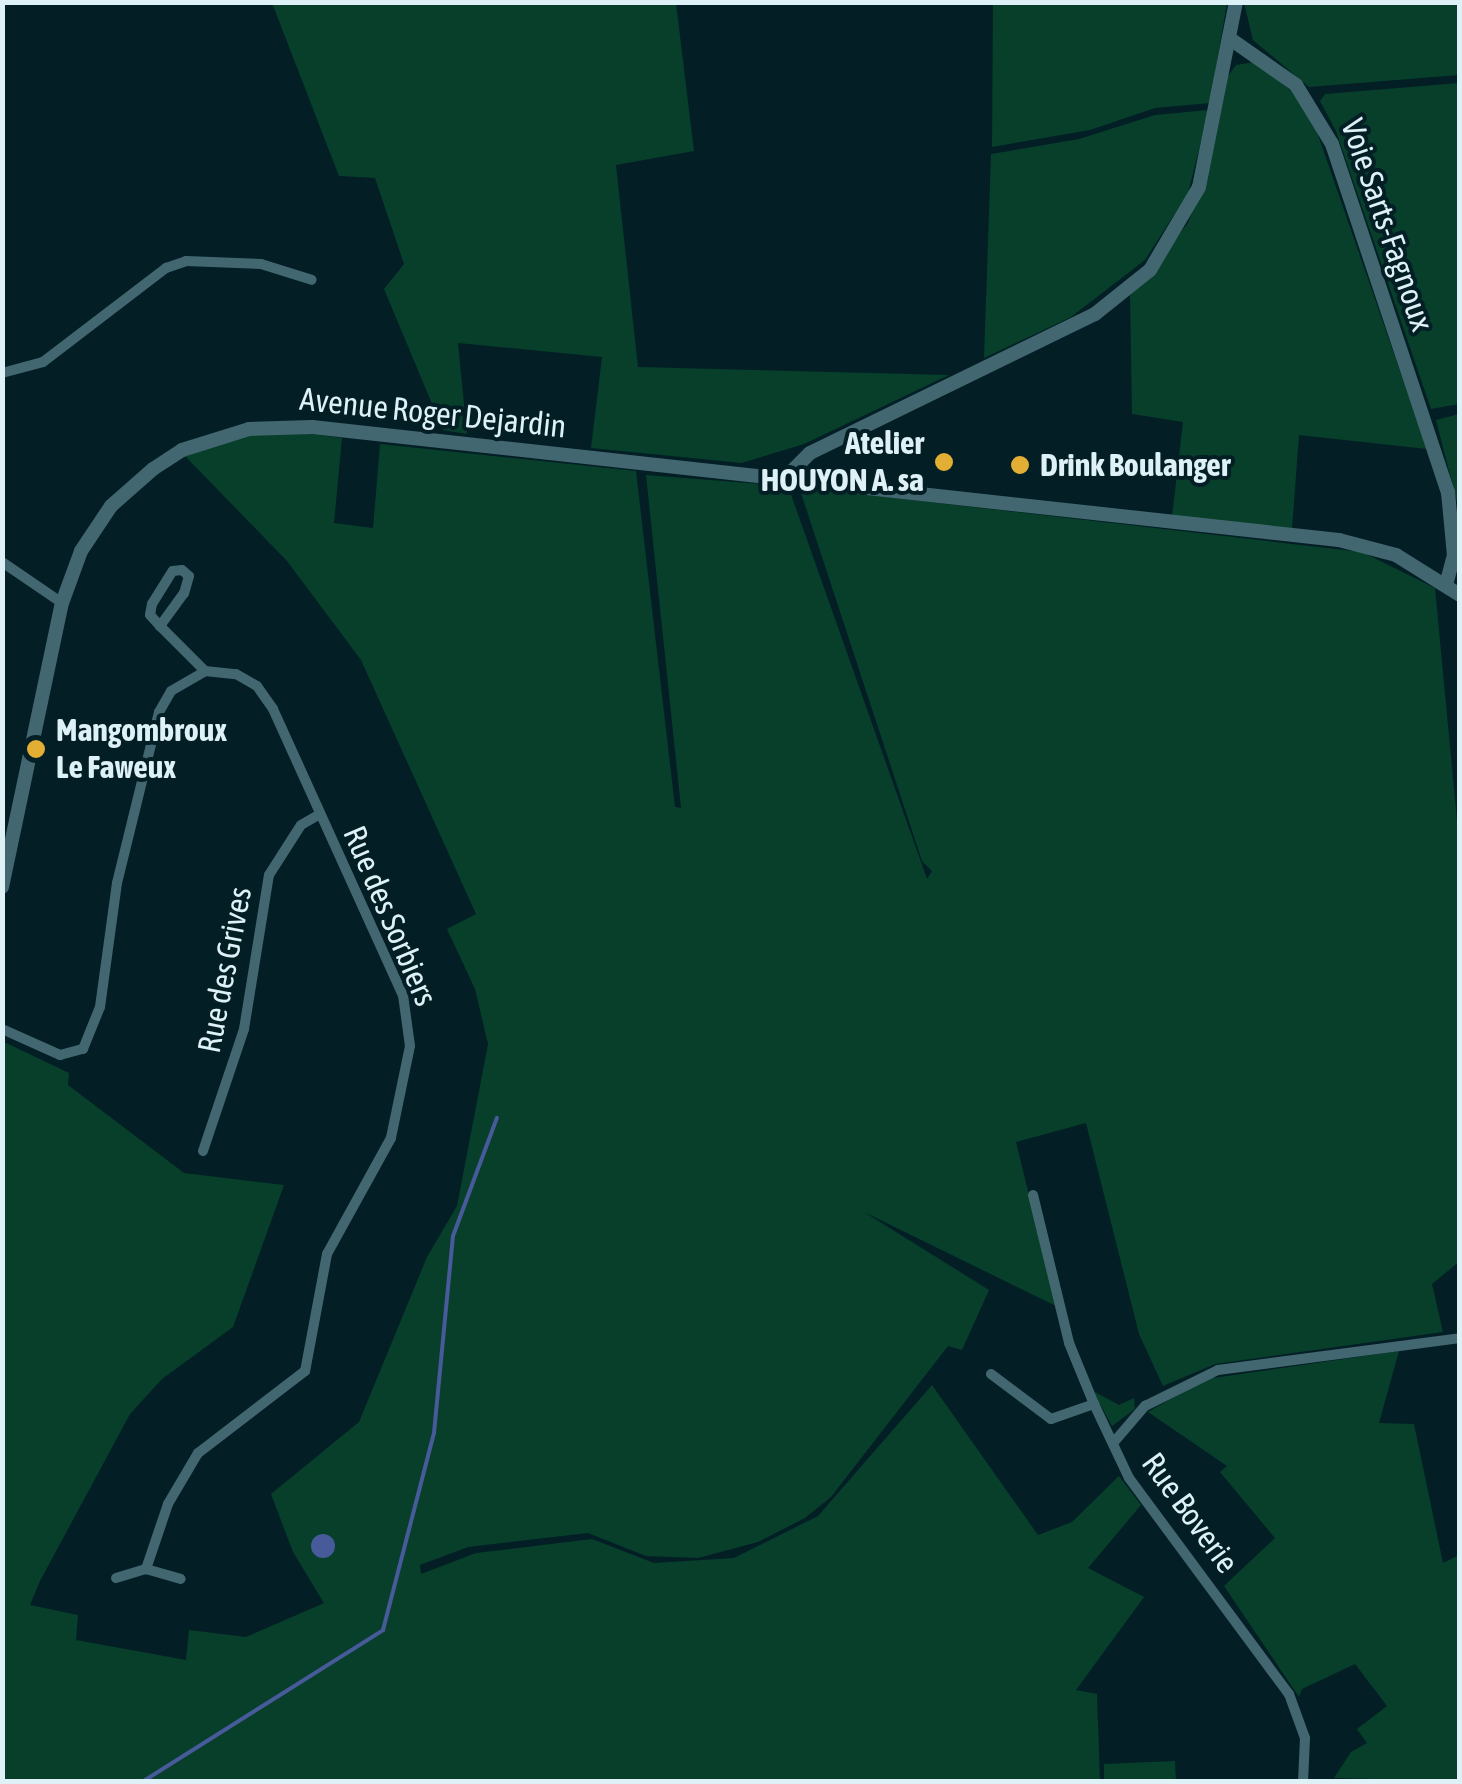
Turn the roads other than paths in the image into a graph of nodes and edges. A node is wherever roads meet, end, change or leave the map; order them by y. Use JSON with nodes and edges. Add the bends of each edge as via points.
{"nodes":[{"id":1,"x":1236,"y":2,"type":"edge"},
{"id":2,"x":1229,"y":38,"type":"junction"},
{"id":3,"x":312,"y":280,"type":"dead end"},
{"id":4,"x":2,"y":373,"type":"edge"},
{"id":5,"x":786,"y":478,"type":"junction"},
{"id":6,"x":2,"y":562,"type":"edge"},
{"id":7,"x":1446,"y":584,"type":"junction"},
{"id":8,"x":1460,"y":595,"type":"edge"},
{"id":9,"x":62,"y":604,"type":"junction"},
{"id":10,"x":160,"y":626,"type":"junction"},
{"id":11,"x":204,"y":671,"type":"junction"},
{"id":12,"x":320,"y":814,"type":"junction"},
{"id":13,"x":2,"y":887,"type":"edge"},
{"id":14,"x":2,"y":1028,"type":"edge"},
{"id":15,"x":203,"y":1151,"type":"dead end"},
{"id":16,"x":1033,"y":1194,"type":"dead end"},
{"id":17,"x":1460,"y":1338,"type":"edge"},
{"id":18,"x":991,"y":1374,"type":"dead end"},
{"id":19,"x":1094,"y":1404,"type":"junction"},
{"id":20,"x":1114,"y":1442,"type":"junction"},
{"id":21,"x":146,"y":1568,"type":"junction"},
{"id":22,"x":116,"y":1578,"type":"dead end"},
{"id":23,"x":181,"y":1579,"type":"dead end"},
{"id":24,"x":1303,"y":1782,"type":"edge"}],
"edges":[{"from":1,"to":2,"type":"main road"},
{"from":2,"to":5,"type":"main road","via":[[1194,200],[1169,246],[1130,290],[1086,320],[810,453]]},
{"from":2,"to":7,"type":"main road","name":"Voie Sarts-Fagnoux","via":[[1296,85],[1332,144],[1448,492],[1454,555]]},
{"from":3,"to":4,"type":"street","via":[[262,264],[186,261],[166,268],[42,362]]},
{"from":5,"to":7,"type":"main road","name":"Avenue Roger Dejardin","via":[[1339,540],[1396,555]]},
{"from":5,"to":9,"type":"main road","name":"Avenue Roger Dejardin","via":[[312,426],[249,429],[182,450],[129,487],[81,551]]},
{"from":6,"to":9,"type":"street"},
{"from":7,"to":8,"type":"main road","name":"Avenue Roger Dejardin"},
{"from":9,"to":13,"type":"main road","name":"Avenue Roger Dejardin"},
{"from":10,"to":10,"type":"street","via":[[184,593],[189,576],[182,570],[173,571],[152,604],[150,614]]},
{"from":10,"to":11,"type":"street","name":"Rue des Sorbiers"},
{"from":11,"to":12,"type":"street","name":"Rue des Sorbiers","via":[[236,674],[264,694]]},
{"from":11,"to":14,"type":"street","via":[[171,692],[159,712],[117,883],[92,1036],[84,1049],[60,1054]]},
{"from":12,"to":15,"type":"street","name":"Rue des Grives","via":[[302,825],[269,875],[244,1028]]},
{"from":12,"to":21,"type":"street","name":"Rue des Sorbiers","via":[[408,1010],[400,1112],[379,1164],[335,1229],[305,1370],[198,1453],[168,1504]]},
{"from":16,"to":19,"type":"street","via":[[1068,1342]]},
{"from":17,"to":20,"type":"street","name":"Rue Boverie","via":[[1218,1370],[1145,1406]]},
{"from":18,"to":19,"type":"street","via":[[1051,1419]]},
{"from":19,"to":20,"type":"street"},
{"from":20,"to":24,"type":"street","name":"Rue Boverie","via":[[1137,1490],[1290,1694],[1305,1738]]},
{"from":21,"to":22,"type":"street"},
{"from":21,"to":23,"type":"street"}]}
